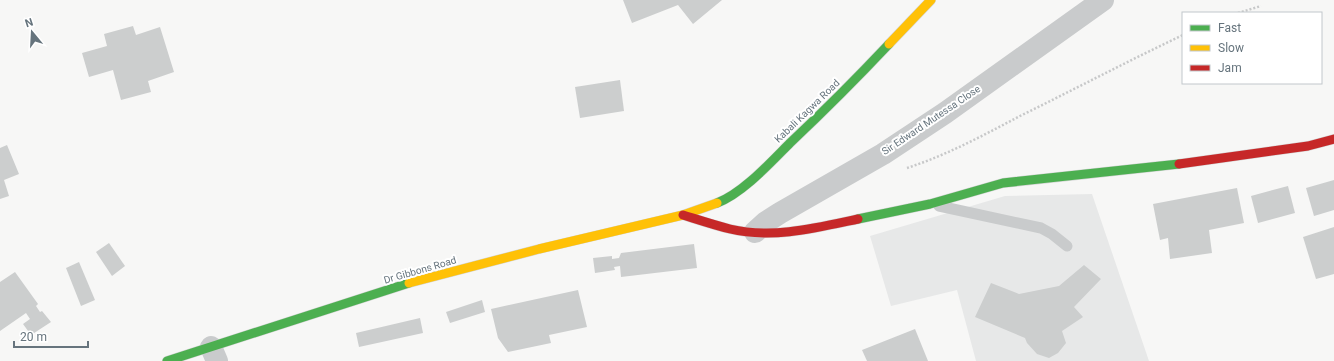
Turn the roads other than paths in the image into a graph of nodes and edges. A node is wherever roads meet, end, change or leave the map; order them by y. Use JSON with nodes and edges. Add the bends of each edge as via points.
{"nodes":[{"id":1,"x":931,"y":0,"type":"edge"},
{"id":2,"x":1103,"y":0,"type":"edge"},
{"id":3,"x":1334,"y":139,"type":"edge"},
{"id":4,"x":930,"y":204,"type":"junction"},
{"id":5,"x":683,"y":215,"type":"junction"},
{"id":6,"x":755,"y":232,"type":"junction"},
{"id":7,"x":1067,"y":246,"type":"dead end"},
{"id":8,"x":214,"y":354,"type":"edge"},
{"id":9,"x":167,"y":361,"type":"edge"}],
"edges":[{"from":1,"to":5,"type":"street","name":"Kabali Kagwa Road","via":[[850,85],[750,182],[722,201]]},
{"from":2,"to":6,"type":"street","name":"Sir Edward Mutessa Close","via":[[883,154],[793,205]]},
{"from":3,"to":4,"type":"street","via":[[1308,146],[1212,160],[1003,183]]},
{"from":4,"to":6,"type":"street","via":[[811,229],[780,233]]},
{"from":4,"to":7,"type":"lane","via":[[1041,228]]},
{"from":5,"to":6,"type":"street","via":[[731,229]]},
{"from":5,"to":8,"type":"street","name":"Dr Gibbons Road","via":[[411,282]]},
{"from":8,"to":9,"type":"street","name":"Dr Gibbons Road"}]}
